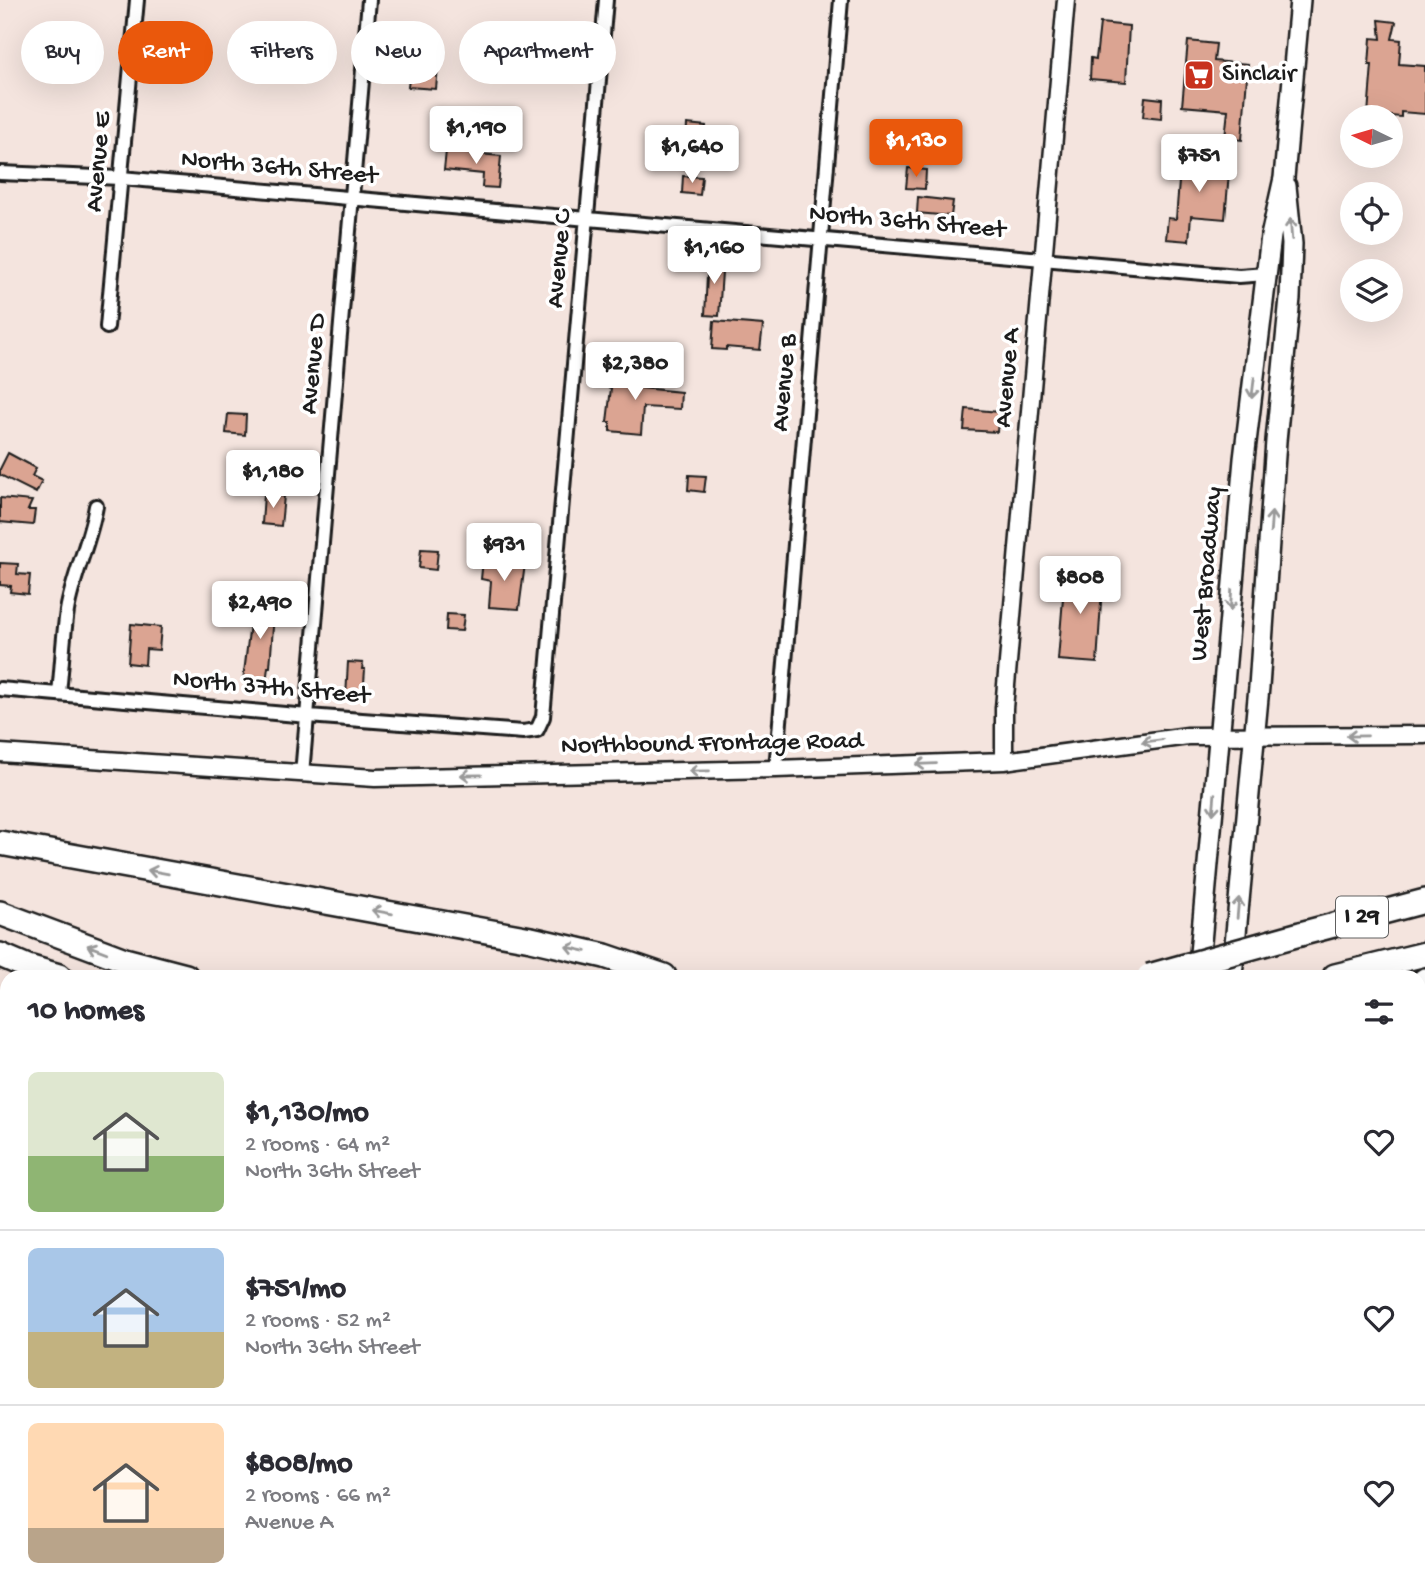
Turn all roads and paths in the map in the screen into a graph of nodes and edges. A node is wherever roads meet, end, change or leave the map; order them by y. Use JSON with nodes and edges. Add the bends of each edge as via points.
{"nodes":[{"id":1,"x":137,"y":0,"type":"edge"},
{"id":2,"x":369,"y":0,"type":"edge"},
{"id":3,"x":606,"y":0,"type":"edge"},
{"id":4,"x":841,"y":0,"type":"edge"},
{"id":5,"x":1066,"y":0,"type":"edge"},
{"id":6,"x":1300,"y":0,"type":"edge"},
{"id":7,"x":0,"y":173,"type":"edge"},
{"id":8,"x":121,"y":178,"type":"junction"},
{"id":9,"x":1284,"y":178,"type":"junction"},
{"id":10,"x":352,"y":198,"type":"junction"},
{"id":11,"x":587,"y":218,"type":"junction"},
{"id":12,"x":821,"y":239,"type":"junction"},
{"id":13,"x":1044,"y":258,"type":"junction"},
{"id":14,"x":1266,"y":274,"type":"junction"},
{"id":15,"x":107,"y":327,"type":"dead end"},
{"id":16,"x":96,"y":506,"type":"dead end"},
{"id":17,"x":0,"y":689,"type":"edge"},
{"id":18,"x":59,"y":693,"type":"junction"},
{"id":19,"x":308,"y":716,"type":"junction"},
{"id":20,"x":537,"y":730,"type":"joint"},
{"id":21,"x":1425,"y":735,"type":"edge"},
{"id":22,"x":1220,"y":736,"type":"junction"},
{"id":23,"x":1253,"y":737,"type":"junction"},
{"id":24,"x":0,"y":753,"type":"edge"},
{"id":25,"x":1004,"y":761,"type":"junction"},
{"id":26,"x":776,"y":769,"type":"junction"},
{"id":27,"x":302,"y":774,"type":"junction"},
{"id":28,"x":0,"y":843,"type":"edge"},
{"id":29,"x":1425,"y":901,"type":"edge"},
{"id":30,"x":0,"y":913,"type":"edge"},
{"id":31,"x":1425,"y":954,"type":"edge"},
{"id":32,"x":0,"y":955,"type":"edge"},
{"id":33,"x":42,"y":970,"type":"edge"},
{"id":34,"x":163,"y":970,"type":"edge"},
{"id":35,"x":647,"y":970,"type":"edge"},
{"id":36,"x":1171,"y":970,"type":"edge"},
{"id":37,"x":1199,"y":970,"type":"edge"},
{"id":38,"x":1233,"y":970,"type":"edge"},
{"id":39,"x":1360,"y":970,"type":"edge"}],
"edges":[{"from":1,"to":8,"type":"street","name":"Avenue E"},
{"from":2,"to":10,"type":"street","name":"Avenue D"},
{"from":3,"to":11,"type":"street","name":"Avenue C"},
{"from":4,"to":12,"type":"street","name":"Avenue B"},
{"from":5,"to":13,"type":"street","name":"Avenue A"},
{"from":6,"to":9,"type":"main road","name":"West Broadway"},
{"from":7,"to":8,"type":"street","name":"North 36th Street"},
{"from":8,"to":10,"type":"street","name":"North 36th Street"},
{"from":8,"to":15,"type":"street","name":"Avenue E"},
{"from":9,"to":14,"type":"main road","name":"West Broadway"},
{"from":23,"to":9,"type":"main road","name":"West Broadway","one_way":true,"via":[[1291,279],[1292,224]]},
{"from":10,"to":11,"type":"street","name":"North 36th Street"},
{"from":10,"to":19,"type":"street","name":"Avenue D"},
{"from":11,"to":12,"type":"street","name":"North 36th Street"},
{"from":11,"to":20,"type":"street","name":"Avenue C","via":[[543,717]]},
{"from":12,"to":13,"type":"street","name":"North 36th Street"},
{"from":12,"to":26,"type":"street","name":"Avenue B"},
{"from":13,"to":14,"type":"street","name":"North 36th Street","via":[[1239,276]]},
{"from":13,"to":25,"type":"street","name":"Avenue A","via":[[1004,708]]},
{"from":14,"to":22,"type":"main road","name":"West Broadway","one_way":true,"via":[[1236,532]]},
{"from":16,"to":18,"type":"street","via":[[67,611]]},
{"from":17,"to":18,"type":"street","name":"North 37th Street"},
{"from":18,"to":19,"type":"street","name":"North 37th Street"},
{"from":19,"to":20,"type":"street","name":"North 37th Street"},
{"from":19,"to":27,"type":"street","name":"Avenue D"},
{"from":21,"to":23,"type":"street","name":"Northbound Frontage Road","one_way":true},
{"from":22,"to":23,"type":"street","name":"Northbound Frontage Road"},
{"from":22,"to":25,"type":"street","name":"Northbound Frontage Road","one_way":true,"via":[[1188,736]]},
{"from":22,"to":37,"type":"main road","name":"West Broadway","one_way":true},
{"from":38,"to":23,"type":"main road","name":"West Broadway","one_way":true},
{"from":24,"to":27,"type":"street","name":"Northbound Frontage Road"},
{"from":25,"to":26,"type":"street","name":"Northbound Frontage Road","one_way":true},
{"from":26,"to":27,"type":"street","name":"Northbound Frontage Road","one_way":true,"via":[[375,778]]},
{"from":35,"to":28,"type":"highway","one_way":true,"via":[[531,939]]},
{"from":29,"to":36,"type":"highway","number":"I 29","bridge":true},
{"from":34,"to":30,"type":"highway","one_way":true},
{"from":31,"to":39,"type":"highway","number":"I 29"},
{"from":32,"to":33,"type":"highway"}]}
